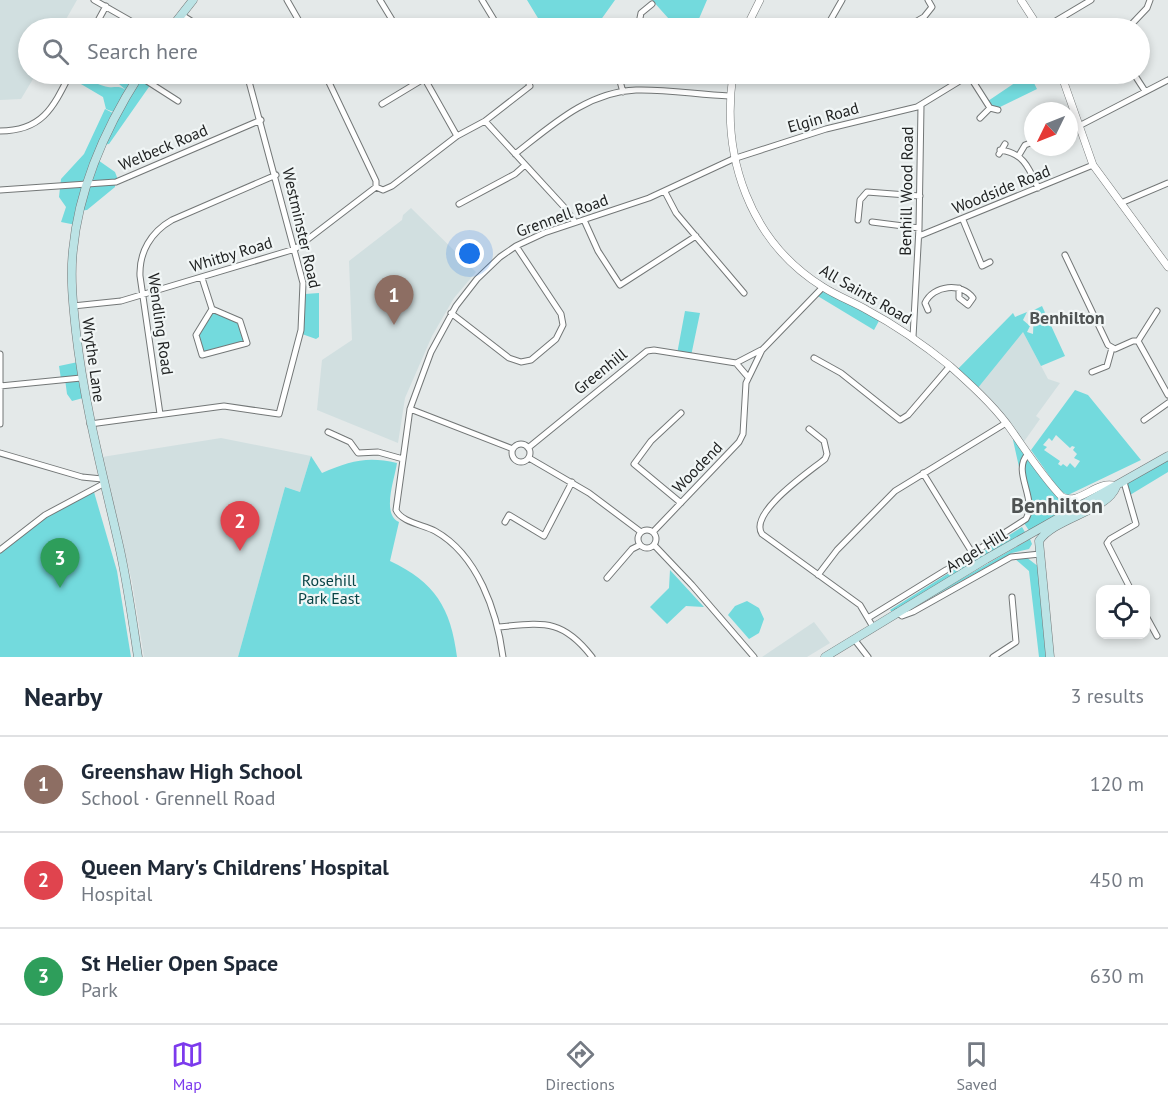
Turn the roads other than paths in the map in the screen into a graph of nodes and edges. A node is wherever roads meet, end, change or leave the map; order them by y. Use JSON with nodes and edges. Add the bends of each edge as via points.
{"nodes":[{"id":1,"x":94,"y":0,"type":"edge"},
{"id":2,"x":193,"y":0,"type":"edge"},
{"id":3,"x":287,"y":0,"type":"edge"},
{"id":4,"x":380,"y":0,"type":"edge"},
{"id":5,"x":482,"y":0,"type":"edge"},
{"id":6,"x":760,"y":0,"type":"edge"},
{"id":7,"x":842,"y":0,"type":"edge"},
{"id":8,"x":928,"y":0,"type":"edge"},
{"id":9,"x":1021,"y":0,"type":"edge"},
{"id":10,"x":1091,"y":0,"type":"edge"},
{"id":11,"x":1150,"y":0,"type":"edge"},
{"id":12,"x":652,"y":4,"type":"dead end"},
{"id":13,"x":106,"y":6,"type":"junction"},
{"id":14,"x":182,"y":15,"type":"junction"},
{"id":15,"x":99,"y":18,"type":"edge"},
{"id":16,"x":126,"y":18,"type":"edge"},
{"id":17,"x":179,"y":18,"type":"edge"},
{"id":18,"x":187,"y":18,"type":"edge"},
{"id":19,"x":297,"y":18,"type":"edge"},
{"id":20,"x":391,"y":18,"type":"edge"},
{"id":21,"x":493,"y":18,"type":"edge"},
{"id":22,"x":640,"y":18,"type":"edge"},
{"id":23,"x":751,"y":18,"type":"edge"},
{"id":24,"x":832,"y":18,"type":"edge"},
{"id":25,"x":921,"y":18,"type":"edge"},
{"id":26,"x":1033,"y":18,"type":"edge"},
{"id":27,"x":1061,"y":18,"type":"edge"},
{"id":28,"x":1138,"y":18,"type":"edge"},
{"id":29,"x":1168,"y":80,"type":"edge"},
{"id":30,"x":64,"y":84,"type":"edge"},
{"id":31,"x":134,"y":84,"type":"edge"},
{"id":32,"x":152,"y":84,"type":"edge"},
{"id":33,"x":250,"y":84,"type":"edge"},
{"id":34,"x":329,"y":84,"type":"edge"},
{"id":35,"x":412,"y":84,"type":"edge"},
{"id":36,"x":428,"y":84,"type":"edge"},
{"id":37,"x":529,"y":84,"type":"edge"},
{"id":38,"x":621,"y":84,"type":"edge"},
{"id":39,"x":731,"y":84,"type":"edge"},
{"id":40,"x":955,"y":84,"type":"edge"},
{"id":41,"x":976,"y":84,"type":"edge"},
{"id":42,"x":1064,"y":84,"type":"edge"},
{"id":43,"x":1140,"y":84,"type":"edge"},
{"id":44,"x":1145,"y":91,"type":"junction"},
{"id":45,"x":623,"y":92,"type":"junction"},
{"id":46,"x":729,"y":96,"type":"junction"},
{"id":47,"x":178,"y":101,"type":"dead end"},
{"id":48,"x":382,"y":104,"type":"dead end"},
{"id":49,"x":921,"y":106,"type":"junction"},
{"id":50,"x":990,"y":108,"type":"junction"},
{"id":51,"x":998,"y":110,"type":"dead end"},
{"id":52,"x":980,"y":118,"type":"dead end"},
{"id":53,"x":261,"y":120,"type":"junction"},
{"id":54,"x":484,"y":121,"type":"junction"},
{"id":55,"x":1079,"y":126,"type":"junction"},
{"id":56,"x":0,"y":132,"type":"edge"},
{"id":57,"x":457,"y":136,"type":"junction"},
{"id":58,"x":1005,"y":144,"type":"dead end"},
{"id":59,"x":1024,"y":147,"type":"edge"},
{"id":60,"x":515,"y":154,"type":"junction"},
{"id":61,"x":1019,"y":155,"type":"junction"},
{"id":62,"x":733,"y":159,"type":"junction"},
{"id":63,"x":525,"y":165,"type":"junction"},
{"id":64,"x":1093,"y":165,"type":"junction"},
{"id":65,"x":276,"y":175,"type":"junction"},
{"id":66,"x":1168,"y":183,"type":"edge"},
{"id":67,"x":87,"y":184,"type":"junction"},
{"id":68,"x":376,"y":186,"type":"junction"},
{"id":69,"x":1038,"y":188,"type":"junction"},
{"id":70,"x":0,"y":190,"type":"edge"},
{"id":71,"x":665,"y":192,"type":"junction"},
{"id":72,"x":920,"y":196,"type":"junction"},
{"id":73,"x":1121,"y":203,"type":"junction"},
{"id":74,"x":459,"y":204,"type":"dead end"},
{"id":75,"x":963,"y":219,"type":"junction"},
{"id":76,"x":584,"y":220,"type":"junction"},
{"id":77,"x":858,"y":220,"type":"dead end"},
{"id":78,"x":575,"y":222,"type":"junction"},
{"id":79,"x":872,"y":222,"type":"dead end"},
{"id":80,"x":889,"y":224,"type":"junction"},
{"id":81,"x":920,"y":228,"type":"junction"},
{"id":82,"x":888,"y":232,"type":"dead end"},
{"id":83,"x":696,"y":236,"type":"junction"},
{"id":84,"x":919,"y":236,"type":"junction"},
{"id":85,"x":516,"y":246,"type":"junction"},
{"id":86,"x":295,"y":249,"type":"junction"},
{"id":87,"x":1065,"y":255,"type":"dead end"},
{"id":88,"x":990,"y":262,"type":"dead end"},
{"id":89,"x":1168,"y":267,"type":"edge"},
{"id":90,"x":202,"y":278,"type":"junction"},
{"id":91,"x":823,"y":287,"type":"junction"},
{"id":92,"x":959,"y":288,"type":"dead end"},
{"id":93,"x":744,"y":293,"type":"dead end"},
{"id":94,"x":142,"y":295,"type":"junction"},
{"id":95,"x":916,"y":303,"type":"junction"},
{"id":96,"x":925,"y":303,"type":"junction"},
{"id":97,"x":73,"y":306,"type":"junction"},
{"id":98,"x":212,"y":309,"type":"junction"},
{"id":99,"x":928,"y":310,"type":"dead end"},
{"id":100,"x":1157,"y":311,"type":"dead end"},
{"id":101,"x":451,"y":313,"type":"junction"},
{"id":102,"x":913,"y":337,"type":"junction"},
{"id":103,"x":1138,"y":342,"type":"junction"},
{"id":104,"x":1112,"y":348,"type":"junction"},
{"id":105,"x":762,"y":350,"type":"junction"},
{"id":106,"x":0,"y":354,"type":"edge"},
{"id":107,"x":814,"y":358,"type":"dead end"},
{"id":108,"x":736,"y":363,"type":"junction"},
{"id":109,"x":950,"y":366,"type":"junction"},
{"id":110,"x":1092,"y":372,"type":"dead end"},
{"id":111,"x":81,"y":378,"type":"junction"},
{"id":112,"x":748,"y":378,"type":"junction"},
{"id":113,"x":0,"y":386,"type":"edge"},
{"id":114,"x":1168,"y":395,"type":"edge"},
{"id":115,"x":1168,"y":403,"type":"edge"},
{"id":116,"x":410,"y":409,"type":"junction"},
{"id":117,"x":681,"y":413,"type":"dead end"},
{"id":118,"x":160,"y":414,"type":"junction"},
{"id":119,"x":1144,"y":420,"type":"dead end"},
{"id":120,"x":1006,"y":423,"type":"junction"},
{"id":121,"x":0,"y":424,"type":"edge"},
{"id":122,"x":90,"y":424,"type":"junction"},
{"id":123,"x":809,"y":429,"type":"dead end"},
{"id":124,"x":328,"y":432,"type":"dead end"},
{"id":125,"x":513,"y":448,"type":"junction"},
{"id":126,"x":528,"y":448,"type":"junction"},
{"id":127,"x":0,"y":453,"type":"edge"},
{"id":128,"x":1028,"y":454,"type":"junction"},
{"id":129,"x":1168,"y":456,"type":"edge"},
{"id":130,"x":529,"y":458,"type":"junction"},
{"id":131,"x":403,"y":459,"type":"junction"},
{"id":132,"x":923,"y":473,"type":"junction"},
{"id":133,"x":102,"y":481,"type":"junction"},
{"id":134,"x":572,"y":482,"type":"junction"},
{"id":135,"x":1120,"y":484,"type":"junction"},
{"id":136,"x":681,"y":503,"type":"junction"},
{"id":137,"x":505,"y":522,"type":"dead end"},
{"id":138,"x":641,"y":532,"type":"junction"},
{"id":139,"x":653,"y":532,"type":"junction"},
{"id":140,"x":640,"y":545,"type":"junction"},
{"id":141,"x":654,"y":545,"type":"junction"},
{"id":142,"x":0,"y":549,"type":"edge"},
{"id":143,"x":973,"y":554,"type":"junction"},
{"id":144,"x":1040,"y":554,"type":"junction"},
{"id":145,"x":818,"y":575,"type":"junction"},
{"id":146,"x":607,"y":578,"type":"dead end"},
{"id":147,"x":1128,"y":585,"type":"edge"},
{"id":148,"x":1010,"y":601,"type":"dead end"},
{"id":149,"x":897,"y":612,"type":"junction"},
{"id":150,"x":868,"y":618,"type":"junction"},
{"id":151,"x":1150,"y":623,"type":"edge"},
{"id":152,"x":498,"y":627,"type":"junction"},
{"id":153,"x":873,"y":627,"type":"junction"},
{"id":154,"x":1157,"y":636,"type":"dead end"},
{"id":155,"x":854,"y":639,"type":"junction"},
{"id":156,"x":138,"y":657,"type":"edge"},
{"id":157,"x":503,"y":657,"type":"edge"},
{"id":158,"x":592,"y":657,"type":"edge"},
{"id":159,"x":754,"y":657,"type":"edge"},
{"id":160,"x":825,"y":657,"type":"edge"},
{"id":161,"x":868,"y":657,"type":"edge"},
{"id":162,"x":993,"y":657,"type":"edge"},
{"id":163,"x":1050,"y":657,"type":"edge"}],
"edges":[{"from":1,"to":13,"type":"street"},
{"from":2,"to":14,"type":"main road"},
{"from":3,"to":19,"type":"street"},
{"from":4,"to":20,"type":"street"},
{"from":5,"to":21,"type":"street"},
{"from":6,"to":23,"type":"street"},
{"from":7,"to":24,"type":"street"},
{"from":8,"to":25,"type":"street","via":[[930,12]]},
{"from":9,"to":26,"type":"street"},
{"from":10,"to":27,"type":"street"},
{"from":11,"to":28,"type":"street"},
{"from":12,"to":22,"type":"street"},
{"from":13,"to":15,"type":"street"},
{"from":13,"to":16,"type":"street"},
{"from":14,"to":17,"type":"main road"},
{"from":14,"to":18,"type":"street"},
{"from":29,"to":44,"type":"street"},
{"from":30,"to":56,"type":"street","via":[[40,121],[19,131]]},
{"from":31,"to":67,"type":"main road","name":"Wrythe Lane","via":[[116,114]]},
{"from":32,"to":47,"type":"street","name":"Wrythe Lane"},
{"from":33,"to":53,"type":"street","name":"Westminster Road"},
{"from":34,"to":68,"type":"street"},
{"from":35,"to":48,"type":"street"},
{"from":36,"to":57,"type":"street"},
{"from":37,"to":54,"type":"street"},
{"from":38,"to":45,"type":"street"},
{"from":39,"to":46,"type":"street","name":"All Saints Road"},
{"from":40,"to":49,"type":"street","name":"Benhill Wood Road"},
{"from":41,"to":50,"type":"street"},
{"from":42,"to":55,"type":"street"},
{"from":43,"to":44,"type":"street"},
{"from":44,"to":55,"type":"street"},
{"from":45,"to":46,"type":"street"},
{"from":45,"to":60,"type":"street","via":[[574,109]]},
{"from":46,"to":62,"type":"street","name":"All Saints Road"},
{"from":49,"to":62,"type":"street","name":"Elgin Road","via":[[826,129]]},
{"from":49,"to":72,"type":"street","name":"Benhill Wood Road"},
{"from":50,"to":51,"type":"street"},
{"from":50,"to":52,"type":"street"},
{"from":53,"to":65,"type":"street","name":"Westminster Road"},
{"from":53,"to":67,"type":"street","name":"Welbeck Road","via":[[119,181]]},
{"from":54,"to":57,"type":"street"},
{"from":54,"to":60,"type":"street"},
{"from":55,"to":64,"type":"street"},
{"from":57,"to":68,"type":"street","via":[[392,186],[383,190]]},
{"from":58,"to":61,"type":"street","via":[[999,152]]},
{"from":59,"to":61,"type":"street"},
{"from":60,"to":63,"type":"street"},
{"from":61,"to":69,"type":"street","via":[[1026,161]]},
{"from":62,"to":71,"type":"street","name":"Grennell Road"},
{"from":62,"to":91,"type":"street","name":"All Saints Road","via":[[761,223],[794,265]]},
{"from":63,"to":74,"type":"street"},
{"from":63,"to":78,"type":"street"},
{"from":64,"to":69,"type":"street","name":"Woodside Road"},
{"from":64,"to":73,"type":"street"},
{"from":65,"to":86,"type":"street","name":"Westminster Road"},
{"from":65,"to":94,"type":"street","name":"Wendling Road","via":[[159,229],[142,255]]},
{"from":66,"to":73,"type":"street"},
{"from":67,"to":70,"type":"street","name":"Welbeck Road"},
{"from":67,"to":97,"type":"main road","name":"Wrythe Lane","via":[[72,250]]},
{"from":68,"to":86,"type":"street","name":"Whitby Road"},
{"from":69,"to":75,"type":"street","name":"Woodside Road"},
{"from":71,"to":76,"type":"street","name":"Grennell Road"},
{"from":71,"to":83,"type":"street","via":[[676,213]]},
{"from":72,"to":77,"type":"street","via":[[867,192],[860,200]]},
{"from":72,"to":81,"type":"street","name":"Benhill Wood Road"},
{"from":73,"to":89,"type":"street"},
{"from":75,"to":84,"type":"street","name":"Woodside Road"},
{"from":75,"to":88,"type":"street","via":[[982,266]]},
{"from":76,"to":78,"type":"street","name":"Grennell Road"},
{"from":76,"to":83,"type":"street","via":[[620,285]]},
{"from":78,"to":85,"type":"street","name":"Grennell Road"},
{"from":79,"to":80,"type":"street"},
{"from":80,"to":81,"type":"street"},
{"from":80,"to":82,"type":"street"},
{"from":81,"to":84,"type":"street","name":"Benhill Wood Road"},
{"from":83,"to":93,"type":"street"},
{"from":84,"to":95,"type":"street","name":"Benhill Wood Road"},
{"from":85,"to":101,"type":"street","name":"Grennell Road","via":[[477,279]]},
{"from":85,"to":101,"type":"street","via":[[561,314],[563,325],[556,339],[531,360],[516,361]]},
{"from":86,"to":90,"type":"street","name":"Whitby Road"},
{"from":86,"to":118,"type":"street","name":"Westminster Road","via":[[303,283],[303,320],[279,414],[224,406]]},
{"from":87,"to":104,"type":"street"},
{"from":90,"to":94,"type":"street","name":"Whitby Road"},
{"from":90,"to":98,"type":"street"},
{"from":91,"to":102,"type":"street","name":"All Saints Road"},
{"from":91,"to":105,"type":"street","name":"Woodend"},
{"from":92,"to":96,"type":"street","via":[[942,288]]},
{"from":94,"to":97,"type":"street","name":"Whitby Road"},
{"from":94,"to":118,"type":"street","name":"Wendling Road"},
{"from":95,"to":96,"type":"street"},
{"from":95,"to":102,"type":"street","name":"Benhill Wood Road"},
{"from":96,"to":99,"type":"street"},
{"from":97,"to":111,"type":"main road","name":"Wrythe Lane"},
{"from":98,"to":98,"type":"street","via":[[240,321],[247,343],[202,356],[196,334]]},
{"from":100,"to":103,"type":"street"},
{"from":101,"to":116,"type":"street","name":"Grennell Road","via":[[431,352]]},
{"from":102,"to":109,"type":"street","name":"All Saints Road"},
{"from":103,"to":104,"type":"street"},
{"from":103,"to":114,"type":"street"},
{"from":104,"to":110,"type":"street","via":[[1107,366]]},
{"from":105,"to":108,"type":"street","name":"Woodend"},
{"from":105,"to":112,"type":"street","name":"Woodend"},
{"from":106,"to":113,"type":"street"},
{"from":107,"to":109,"type":"street","via":[[841,373],[900,420]]},
{"from":108,"to":112,"type":"street"},
{"from":108,"to":126,"type":"street","name":"Greenhill","via":[[647,351]]},
{"from":109,"to":120,"type":"street","name":"All Saints Road"},
{"from":111,"to":113,"type":"street"},
{"from":111,"to":122,"type":"main road","name":"Wrythe Lane"},
{"from":112,"to":136,"type":"street","name":"Woodend","via":[[742,438]]},
{"from":113,"to":121,"type":"street"},
{"from":115,"to":119,"type":"street"},
{"from":116,"to":125,"type":"street"},
{"from":116,"to":131,"type":"street","name":"Grennell Road"},
{"from":117,"to":136,"type":"street","via":[[651,441],[634,464]]},
{"from":118,"to":122,"type":"street","name":"Westminster Road"},
{"from":120,"to":128,"type":"street","name":"All Saints Road"},
{"from":120,"to":132,"type":"street"},
{"from":122,"to":133,"type":"main road","name":"Wrythe Lane"},
{"from":123,"to":145,"type":"street","via":[[824,441],[825,459],[773,503],[759,520],[758,529]]},
{"from":124,"to":131,"type":"street","via":[[345,439],[358,453],[378,452]]},
{"from":125,"to":126,"type":"street","via":[[520,444]]},
{"from":125,"to":130,"type":"street","via":[[516,461],[522,463]]},
{"from":126,"to":130,"type":"street"},
{"from":127,"to":133,"type":"street"},
{"from":128,"to":135,"type":"street","name":"All Saints Road","via":[[1066,499],[1105,483]]},
{"from":128,"to":143,"type":"street","via":[[1022,465],[1030,508],[1026,519]]},
{"from":129,"to":135,"type":"main road"},
{"from":130,"to":134,"type":"street"},
{"from":131,"to":152,"type":"street","name":"Grennell Road","via":[[398,515],[450,540],[465,556],[486,592]]},
{"from":132,"to":143,"type":"street"},
{"from":132,"to":145,"type":"street","via":[[895,491]]},
{"from":133,"to":142,"type":"street","via":[[45,515]]},
{"from":133,"to":156,"type":"main road","name":"Wrythe Lane","via":[[123,562]]},
{"from":134,"to":137,"type":"street","via":[[544,536],[509,515]]},
{"from":134,"to":138,"type":"street"},
{"from":135,"to":144,"type":"main road","via":[[1108,497],[1045,534],[1039,541]]},
{"from":135,"to":147,"type":"street","via":[[1136,524],[1107,543]]},
{"from":135,"to":149,"type":"main road","name":"Angel Hill"},
{"from":136,"to":139,"type":"street","name":"Woodend"},
{"from":138,"to":139,"type":"street"},
{"from":138,"to":140,"type":"street"},
{"from":139,"to":141,"type":"street"},
{"from":140,"to":141,"type":"street"},
{"from":140,"to":146,"type":"street"},
{"from":141,"to":159,"type":"street"},
{"from":143,"to":150,"type":"street"},
{"from":144,"to":149,"type":"street","name":"Angel Hill","via":[[1011,556],[907,615]]},
{"from":144,"to":163,"type":"main road"},
{"from":145,"to":150,"type":"street","via":[[860,605]]},
{"from":148,"to":162,"type":"street","via":[[1016,642]]},
{"from":149,"to":153,"type":"main road","name":"Angel Hill"},
{"from":150,"to":153,"type":"street"},
{"from":151,"to":154,"type":"street"},
{"from":152,"to":157,"type":"street"},
{"from":152,"to":158,"type":"street","via":[[560,627]]},
{"from":153,"to":155,"type":"main road","name":"Angel Hill"},
{"from":155,"to":160,"type":"main road","name":"Angel Hill"},
{"from":155,"to":161,"type":"street"}]}
